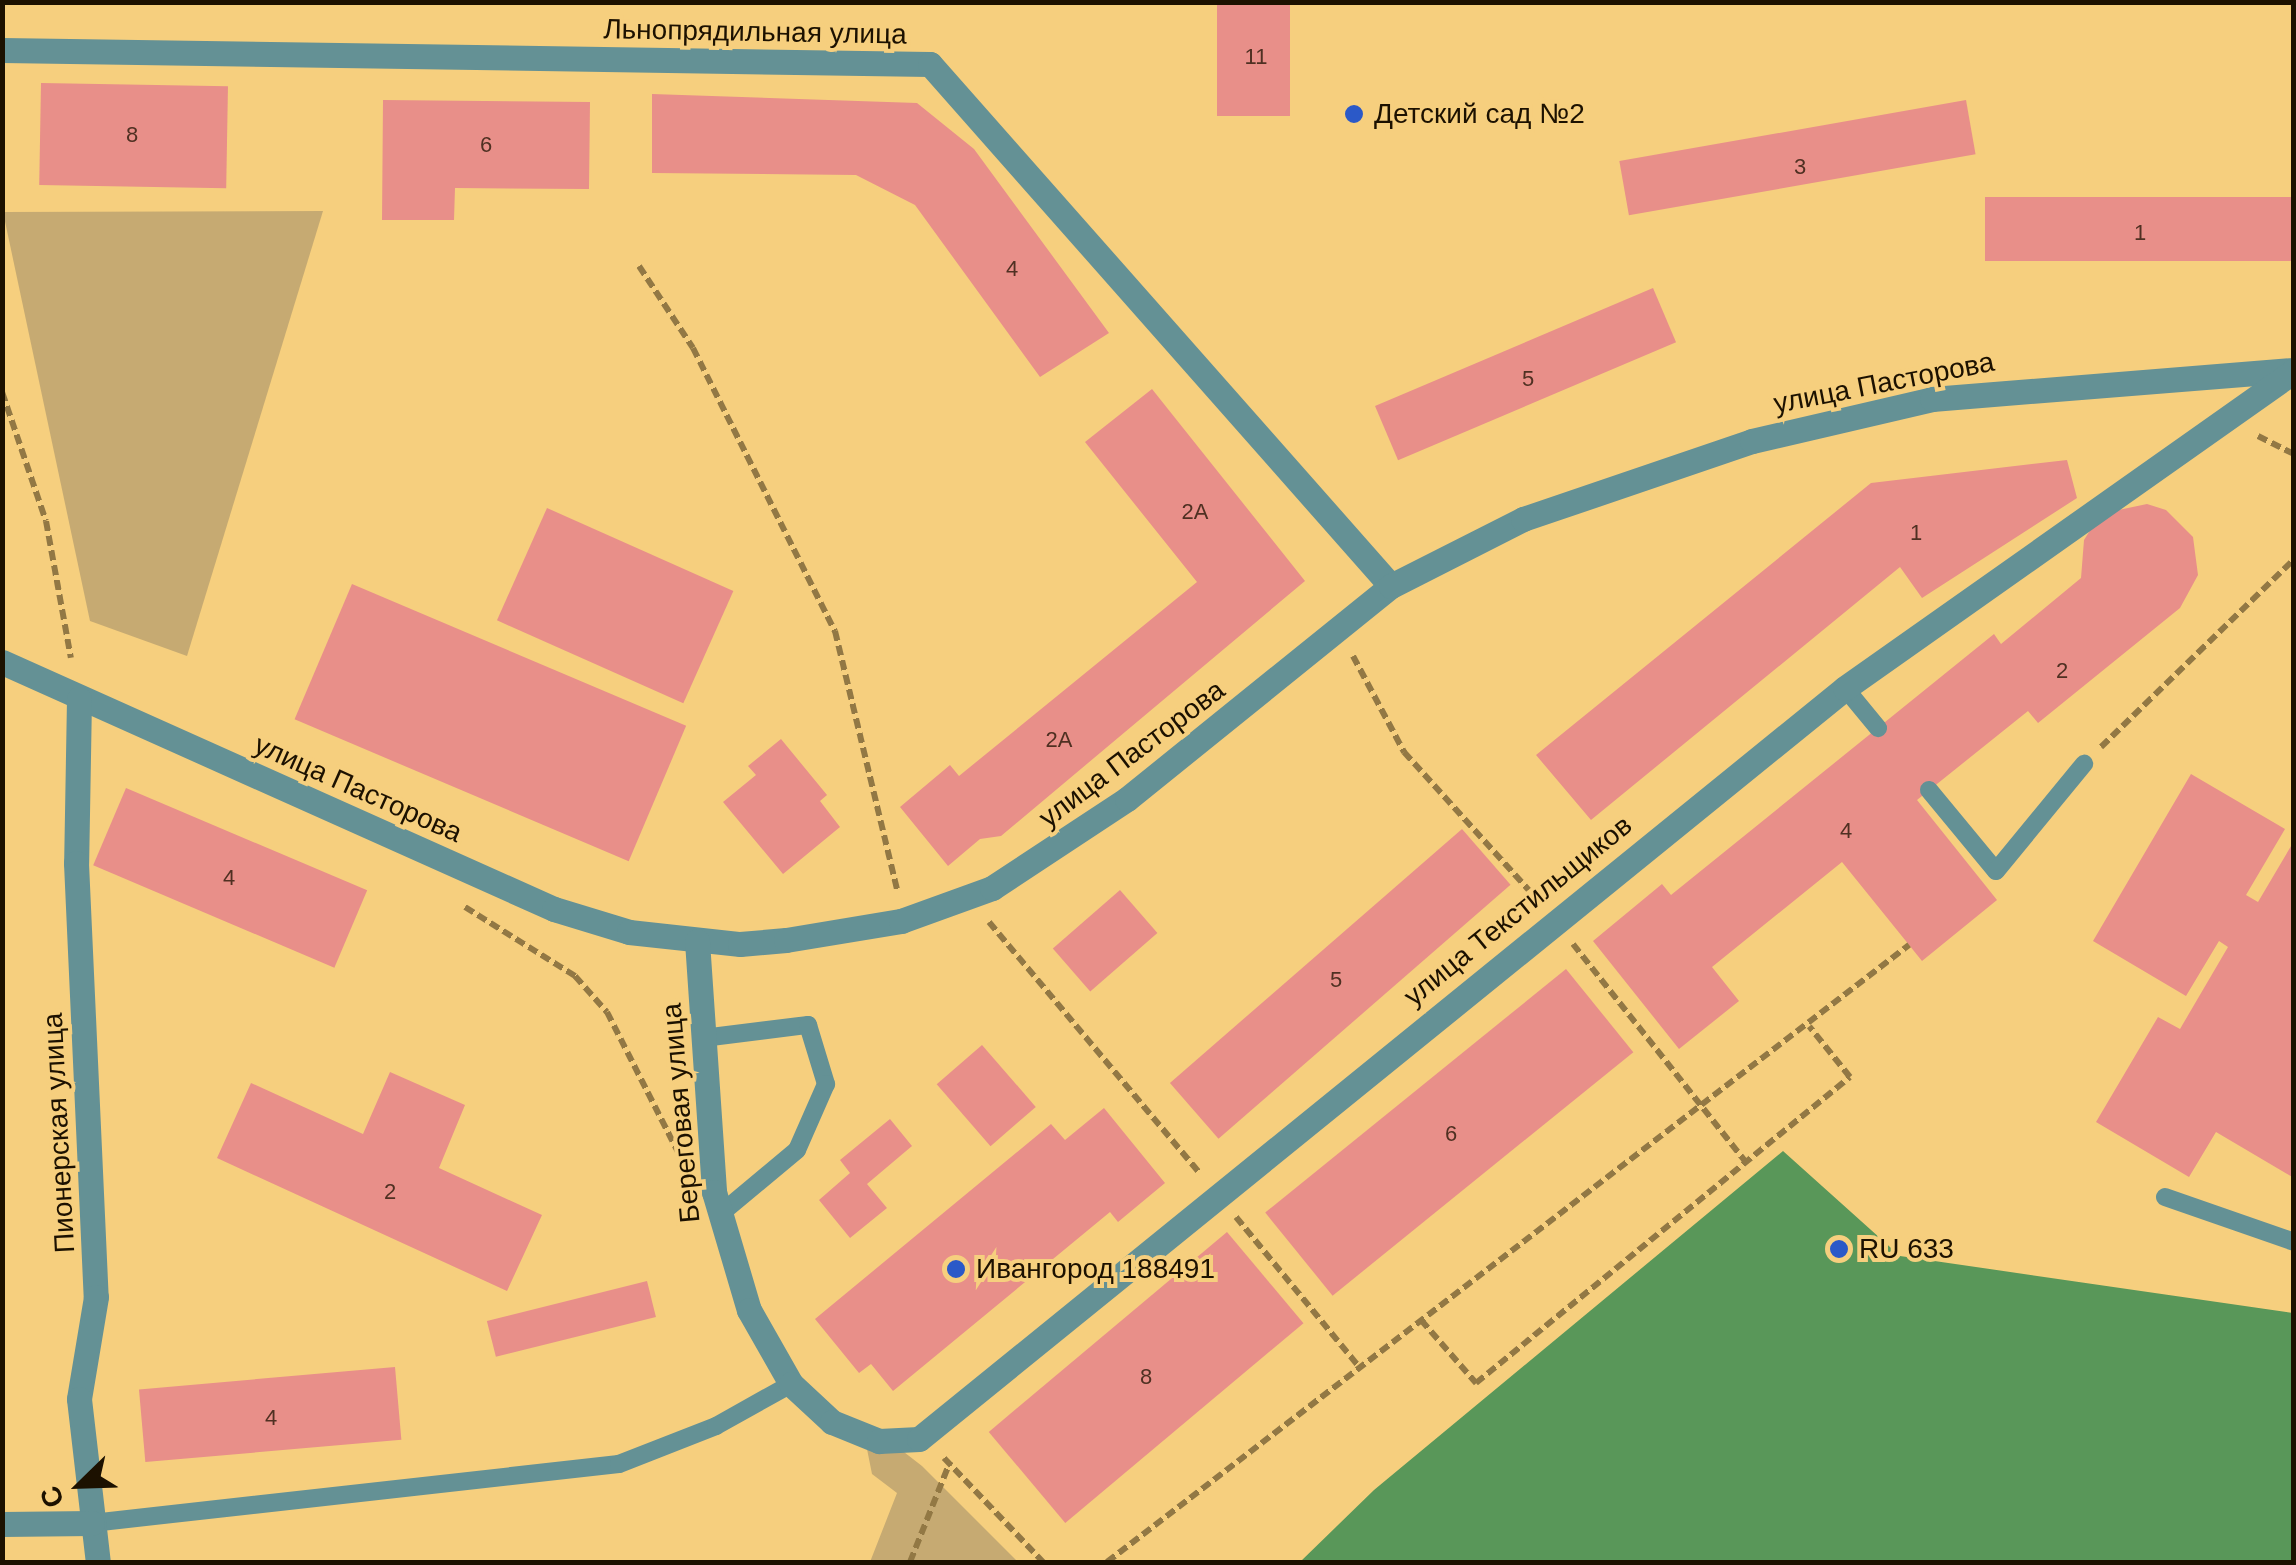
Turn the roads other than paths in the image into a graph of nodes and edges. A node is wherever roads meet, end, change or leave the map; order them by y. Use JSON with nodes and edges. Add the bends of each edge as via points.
{"nodes":[{"id":1,"x":2,"y":50,"type":"edge"},
{"id":2,"x":2294,"y":370,"type":"edge"},
{"id":3,"x":1391,"y":586,"type":"junction"},
{"id":4,"x":2,"y":662,"type":"edge"},
{"id":5,"x":1845,"y":688,"type":"junction"},
{"id":6,"x":79,"y":699,"type":"junction"},
{"id":7,"x":1878,"y":728,"type":"dead end"},
{"id":8,"x":2084,"y":764,"type":"road end"},
{"id":9,"x":1929,"y":790,"type":"dead end"},
{"id":10,"x":697,"y":941,"type":"junction"},
{"id":11,"x":703,"y":1038,"type":"junction"},
{"id":12,"x":2165,"y":1197,"type":"dead end"},
{"id":13,"x":718,"y":1215,"type":"junction"},
{"id":14,"x":2294,"y":1242,"type":"edge"},
{"id":15,"x":790,"y":1384,"type":"junction"},
{"id":16,"x":2,"y":1524,"type":"edge"},
{"id":17,"x":92,"y":1524,"type":"junction"},
{"id":18,"x":98,"y":1562,"type":"edge"}],
"edges":[{"from":1,"to":3,"type":"street","name":"Льнопрядильная улица","via":[[930,64]]},
{"from":2,"to":3,"type":"street","name":"улица Пасторова","via":[[2020,386],[1852,415],[1683,462],[1523,519]]},
{"from":2,"to":5,"type":"street","name":"улица Текстильщиков"},
{"from":3,"to":10,"type":"street","name":"улица Пасторова","via":[[1128,798],[970,899],[901,920],[786,940]]},
{"from":4,"to":6,"type":"street","name":"улица Пасторова"},
{"from":5,"to":7,"type":"lane"},
{"from":5,"to":15,"type":"street","name":"улица Текстильщиков","via":[[919,1439],[878,1441],[832,1422]]},
{"from":6,"to":10,"type":"street","name":"улица Пасторова","via":[[554,909],[629,932]]},
{"from":6,"to":17,"type":"street","name":"Пионерская улица","via":[[76,863],[96,1297],[79,1399]]},
{"from":8,"to":9,"type":"lane","via":[[1996,871]]},
{"from":10,"to":11,"type":"street","name":"Береговая улица"},
{"from":11,"to":13,"type":"street","name":"Береговая улица"},
{"from":11,"to":13,"type":"lane","via":[[808,1025],[826,1084],[797,1150]]},
{"from":12,"to":14,"type":"lane"},
{"from":13,"to":15,"type":"street","name":"Береговая улица","via":[[749,1310]]},
{"from":15,"to":17,"type":"lane","via":[[716,1426],[619,1464]]},
{"from":16,"to":17,"type":"street"},
{"from":17,"to":18,"type":"street","name":"Пионерская улица"}]}
